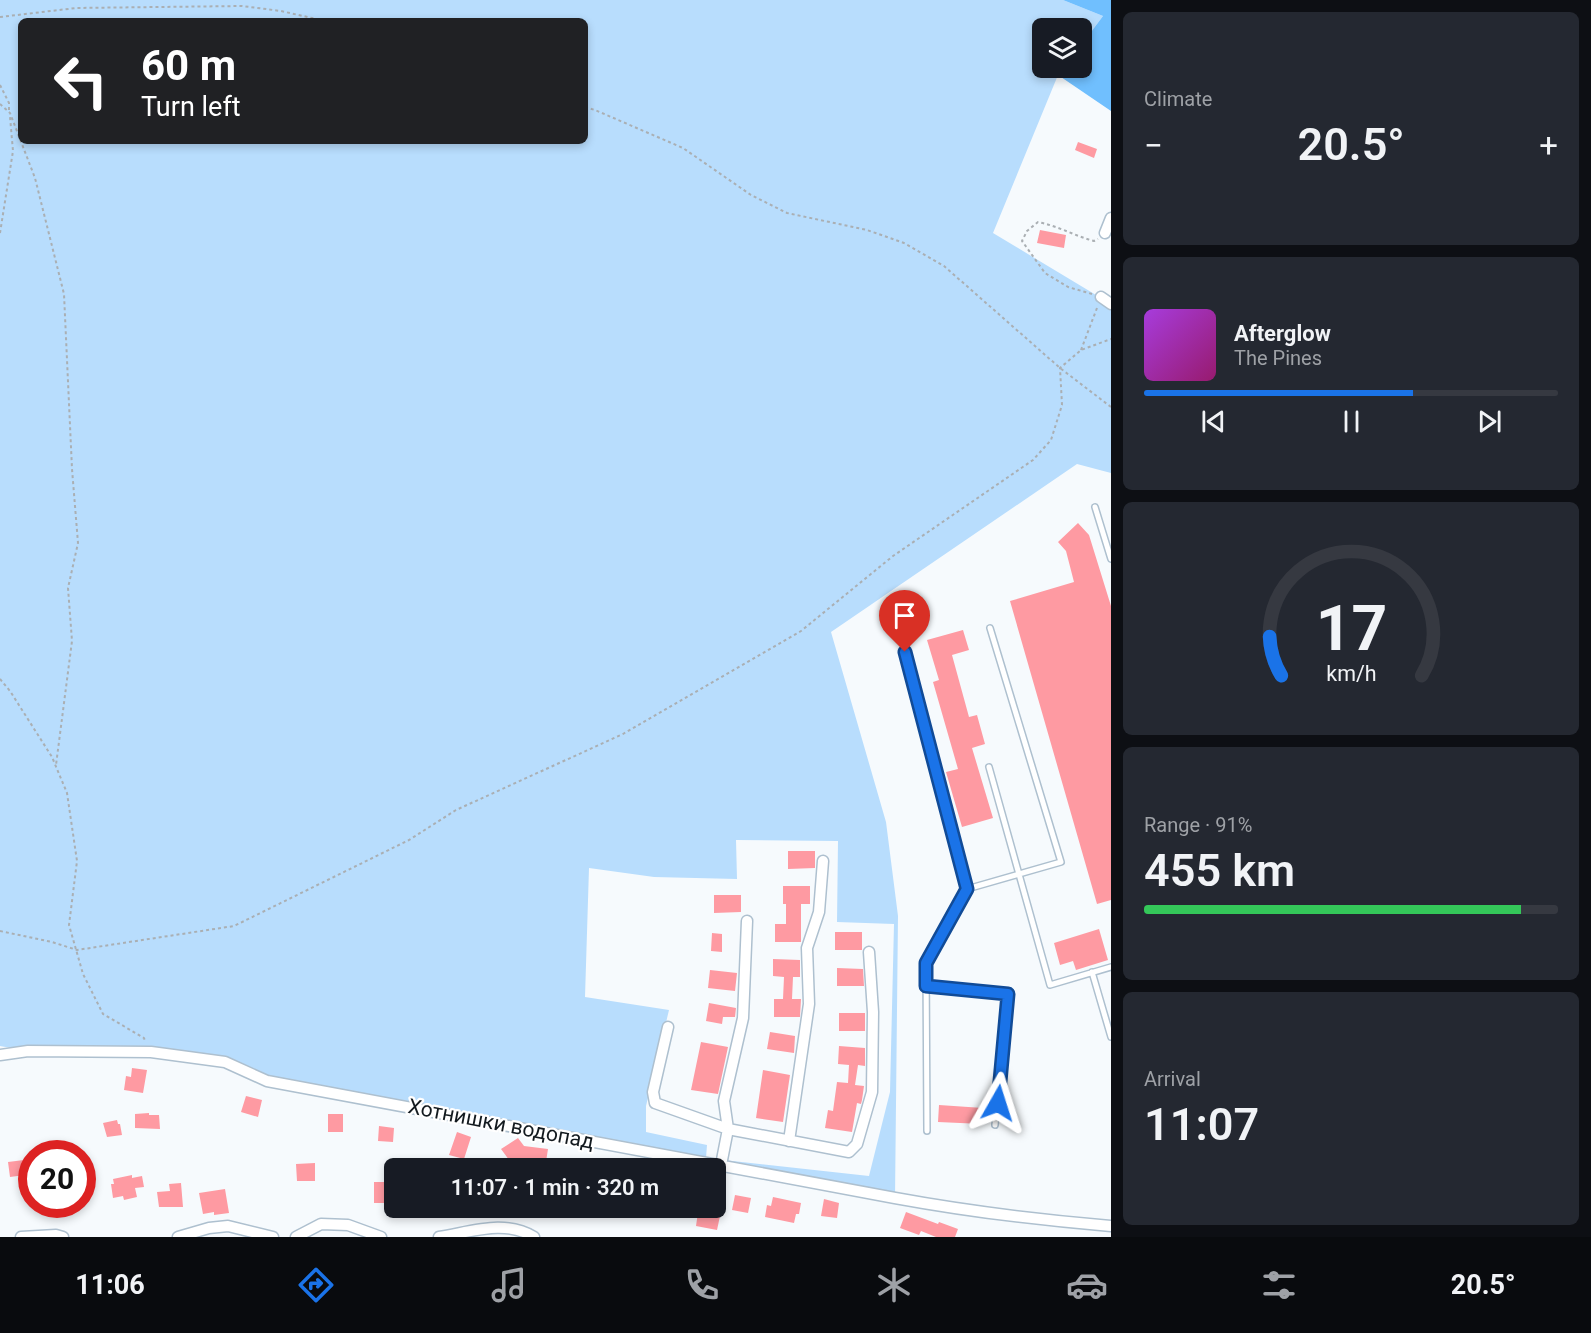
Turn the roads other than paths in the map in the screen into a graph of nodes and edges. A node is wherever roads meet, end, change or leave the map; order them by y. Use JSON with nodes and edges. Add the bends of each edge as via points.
{"nodes":[{"id":1,"x":1111,"y":218,"type":"edge"},
{"id":2,"x":1105,"y":233,"type":"road end"},
{"id":3,"x":1101,"y":297,"type":"road end"},
{"id":4,"x":1111,"y":304,"type":"edge"},
{"id":5,"x":1095,"y":507,"type":"dead end"},
{"id":6,"x":1111,"y":559,"type":"edge"},
{"id":7,"x":990,"y":628,"type":"dead end"},
{"id":8,"x":905,"y":652,"type":"dead end"},
{"id":9,"x":989,"y":767,"type":"dead end"},
{"id":10,"x":823,"y":861,"type":"dead end"},
{"id":11,"x":1018,"y":874,"type":"junction"},
{"id":12,"x":967,"y":889,"type":"junction"},
{"id":13,"x":747,"y":921,"type":"dead end"},
{"id":14,"x":869,"y":952,"type":"dead end"},
{"id":15,"x":1111,"y":967,"type":"edge"},
{"id":16,"x":1092,"y":972,"type":"junction"},
{"id":17,"x":926,"y":986,"type":"junction"},
{"id":18,"x":668,"y":1027,"type":"dead end"},
{"id":19,"x":1111,"y":1037,"type":"edge"},
{"id":20,"x":0,"y":1055,"type":"edge"},
{"id":21,"x":995,"y":1125,"type":"dead end"},
{"id":22,"x":728,"y":1129,"type":"junction"},
{"id":23,"x":927,"y":1131,"type":"dead end"},
{"id":24,"x":789,"y":1141,"type":"junction"},
{"id":25,"x":683,"y":1158,"type":"edge"},
{"id":26,"x":722,"y":1158,"type":"edge"},
{"id":27,"x":726,"y":1166,"type":"edge"},
{"id":28,"x":1111,"y":1226,"type":"edge"},
{"id":29,"x":21,"y":1237,"type":"edge"},
{"id":30,"x":63,"y":1237,"type":"edge"},
{"id":31,"x":178,"y":1237,"type":"edge"},
{"id":32,"x":273,"y":1237,"type":"edge"},
{"id":33,"x":296,"y":1237,"type":"edge"},
{"id":34,"x":381,"y":1237,"type":"edge"},
{"id":35,"x":439,"y":1237,"type":"edge"},
{"id":36,"x":534,"y":1237,"type":"edge"}],
"edges":[{"from":1,"to":2,"type":"street"},
{"from":3,"to":4,"type":"street"},
{"from":5,"to":6,"type":"lane"},
{"from":7,"to":11,"type":"lane","via":[[1061,861]]},
{"from":8,"to":12,"type":"lane"},
{"from":9,"to":11,"type":"lane"},
{"from":10,"to":24,"type":"street","via":[[819,912],[807,948],[809,1004]]},
{"from":11,"to":12,"type":"lane"},
{"from":11,"to":16,"type":"lane","via":[[1050,985]]},
{"from":12,"to":17,"type":"lane","via":[[926,963]]},
{"from":13,"to":22,"type":"street","via":[[743,1018],[724,1101]]},
{"from":14,"to":24,"type":"street","via":[[872,1092],[857,1144],[844,1152]]},
{"from":15,"to":16,"type":"lane"},
{"from":16,"to":19,"type":"lane"},
{"from":17,"to":21,"type":"lane","via":[[1008,994]]},
{"from":17,"to":23,"type":"lane"},
{"from":18,"to":22,"type":"street","via":[[653,1092],[656,1103]]},
{"from":20,"to":25,"type":"street","name":"Хотнишки водопад","via":[[28,1051],[151,1052],[225,1062],[267,1081]]},
{"from":22,"to":24,"type":"street"},
{"from":22,"to":26,"type":"street"},
{"from":27,"to":28,"type":"street","name":"Хотнишки водопад","via":[[939,1206]]},
{"from":29,"to":30,"type":"street"},
{"from":31,"to":32,"type":"street","via":[[228,1226]]},
{"from":33,"to":34,"type":"street","via":[[321,1224],[348,1225]]},
{"from":35,"to":36,"type":"street","via":[[504,1226]]}]}
